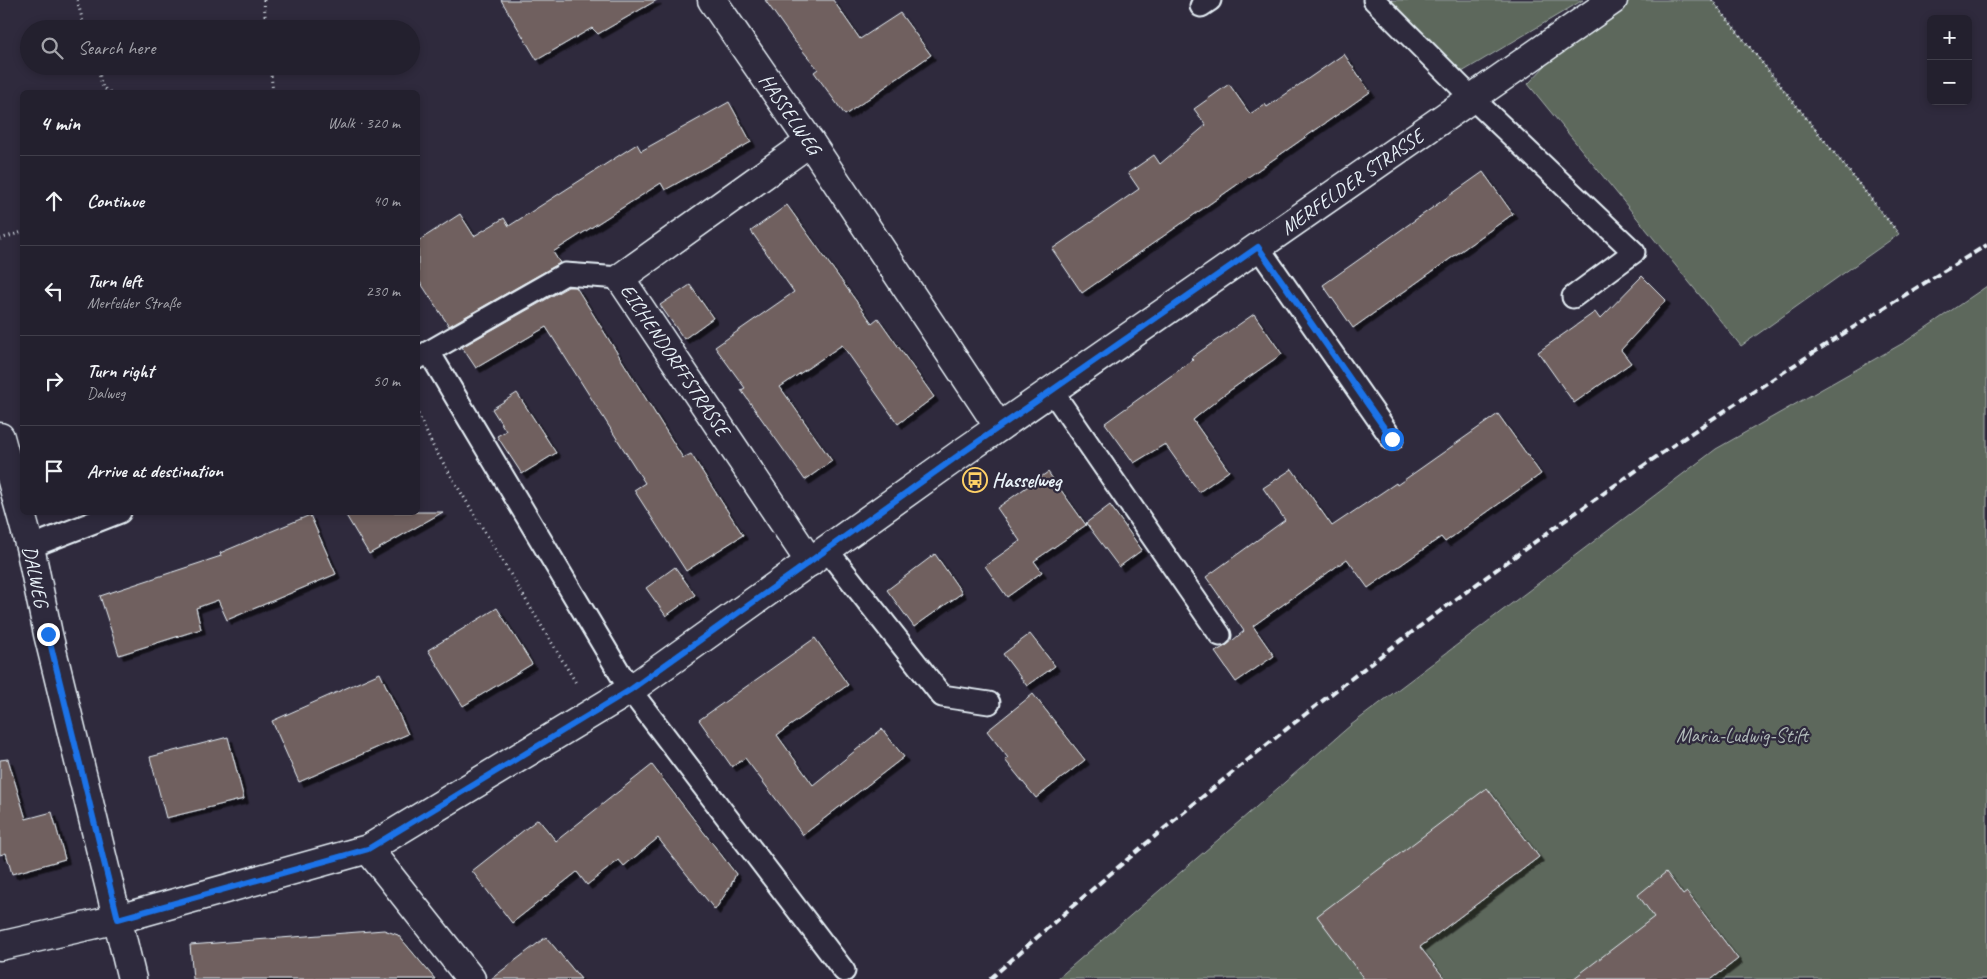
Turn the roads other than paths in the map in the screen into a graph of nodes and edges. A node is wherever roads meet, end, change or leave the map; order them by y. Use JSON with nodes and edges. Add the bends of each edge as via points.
{"nodes":[{"id":1,"x":712,"y":0,"type":"edge"},
{"id":2,"x":1374,"y":0,"type":"edge"},
{"id":3,"x":1614,"y":0,"type":"edge"},
{"id":4,"x":1472,"y":98,"type":"junction"},
{"id":5,"x":810,"y":142,"type":"junction"},
{"id":6,"x":1258,"y":247,"type":"junction"},
{"id":7,"x":620,"y":278,"type":"junction"},
{"id":8,"x":1573,"y":297,"type":"dead end"},
{"id":9,"x":423,"y":355,"type":"edge"},
{"id":10,"x":1052,"y":391,"type":"junction"},
{"id":11,"x":999,"y":428,"type":"junction"},
{"id":12,"x":0,"y":437,"type":"edge"},
{"id":13,"x":1392,"y":439,"type":"dead end"},
{"id":14,"x":20,"y":510,"type":"edge"},
{"id":15,"x":21,"y":515,"type":"edge"},
{"id":16,"x":112,"y":515,"type":"edge"},
{"id":17,"x":30,"y":547,"type":"junction"},
{"id":18,"x":818,"y":556,"type":"junction"},
{"id":19,"x":1220,"y":635,"type":"dead end"},
{"id":20,"x":630,"y":690,"type":"junction"},
{"id":21,"x":988,"y":703,"type":"dead end"},
{"id":22,"x":368,"y":849,"type":"junction"},
{"id":23,"x":118,"y":919,"type":"junction"},
{"id":24,"x":0,"y":946,"type":"edge"},
{"id":25,"x":844,"y":971,"type":"dead end"},
{"id":26,"x":132,"y":979,"type":"edge"},
{"id":27,"x":471,"y":979,"type":"edge"}],
"edges":[{"from":1,"to":5,"type":"street","name":"HASSELWEG"},
{"from":2,"to":4,"type":"lane"},
{"from":3,"to":4,"type":"street","name":"MERFELDER STRASSE"},
{"from":4,"to":6,"type":"street","name":"MERFELDER STRASSE"},
{"from":4,"to":8,"type":"lane","via":[[1634,252]]},
{"from":5,"to":7,"type":"street","name":"EICHENDORFFSTRASSE"},
{"from":5,"to":11,"type":"street","name":"HASSELWEG"},
{"from":6,"to":10,"type":"street","name":"MERFELDER STRASSE"},
{"from":6,"to":13,"type":"lane"},
{"from":7,"to":9,"type":"lane","via":[[565,274]]},
{"from":7,"to":18,"type":"street","name":"EICHENDORFFSTRASSE"},
{"from":9,"to":20,"type":"lane"},
{"from":10,"to":11,"type":"street","name":"MERFELDER STRASSE"},
{"from":10,"to":19,"type":"lane"},
{"from":11,"to":18,"type":"street","name":"MERFELDER STRASSE"},
{"from":12,"to":14,"type":"street","name":"DALWEG"},
{"from":15,"to":17,"type":"street","name":"DALWEG"},
{"from":16,"to":17,"type":"lane"},
{"from":17,"to":23,"type":"street","name":"DALWEG","via":[[48,634]]},
{"from":18,"to":20,"type":"street","name":"MERFELDER STRASSE"},
{"from":18,"to":21,"type":"lane","via":[[942,696]]},
{"from":20,"to":22,"type":"street","name":"MERFELDER STRASSE"},
{"from":20,"to":25,"type":"lane"},
{"from":22,"to":23,"type":"street","name":"MERFELDER STRASSE"},
{"from":22,"to":27,"type":"street"},
{"from":23,"to":24,"type":"street","name":"MERFELDER STRASSE"},
{"from":23,"to":26,"type":"street","name":"DALWEG"}]}
